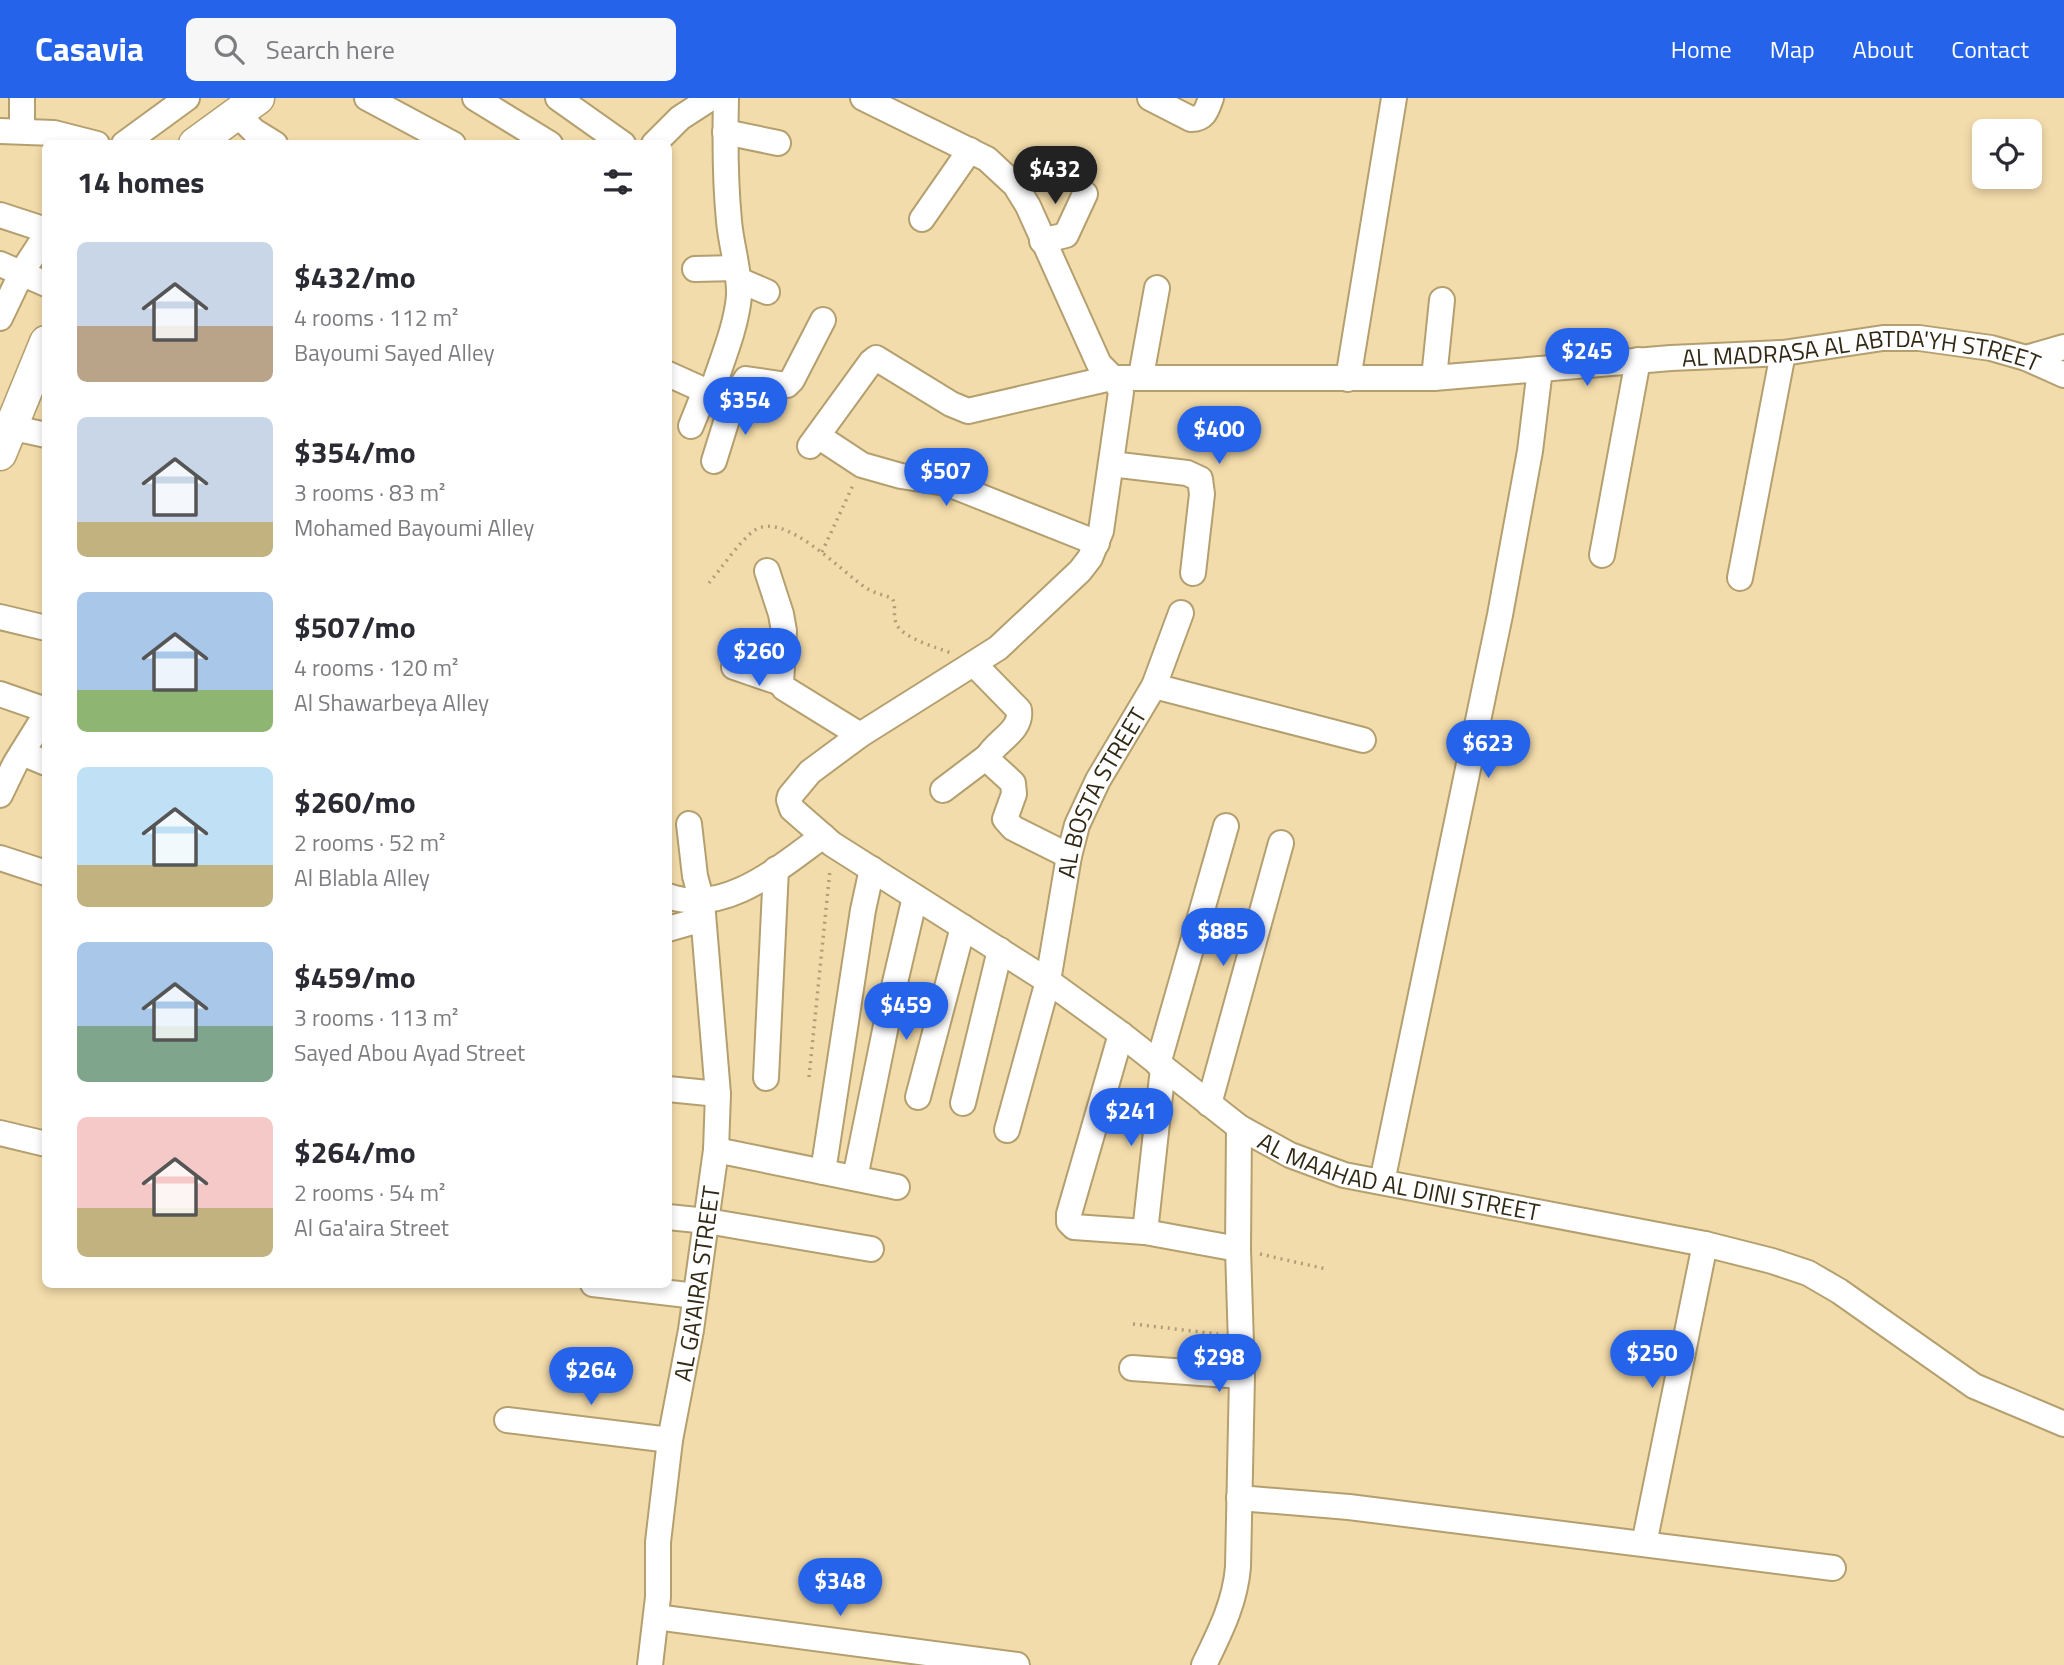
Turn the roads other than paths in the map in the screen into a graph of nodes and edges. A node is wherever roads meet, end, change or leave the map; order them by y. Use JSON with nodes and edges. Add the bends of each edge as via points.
{"nodes":[{"id":1,"x":22,"y":98,"type":"edge"},
{"id":2,"x":187,"y":98,"type":"edge"},
{"id":3,"x":367,"y":98,"type":"edge"},
{"id":4,"x":475,"y":98,"type":"edge"},
{"id":5,"x":558,"y":98,"type":"edge"},
{"id":6,"x":726,"y":98,"type":"edge"},
{"id":7,"x":1150,"y":98,"type":"edge"},
{"id":8,"x":1211,"y":98,"type":"edge"},
{"id":9,"x":1394,"y":98,"type":"edge"},
{"id":10,"x":869,"y":99,"type":"edge"},
{"id":11,"x":696,"y":101,"type":"edge"},
{"id":12,"x":247,"y":105,"type":"edge"},
{"id":13,"x":11,"y":131,"type":"edge"},
{"id":14,"x":725,"y":132,"type":"junction"},
{"id":15,"x":81,"y":140,"type":"edge"},
{"id":16,"x":129,"y":140,"type":"edge"},
{"id":17,"x":200,"y":140,"type":"edge"},
{"id":18,"x":269,"y":140,"type":"edge"},
{"id":19,"x":446,"y":140,"type":"edge"},
{"id":20,"x":543,"y":140,"type":"edge"},
{"id":21,"x":617,"y":140,"type":"edge"},
{"id":22,"x":658,"y":140,"type":"edge"},
{"id":23,"x":778,"y":143,"type":"dead end"},
{"id":24,"x":970,"y":150,"type":"junction"},
{"id":25,"x":1086,"y":194,"type":"dead end"},
{"id":26,"x":0,"y":215,"type":"edge"},
{"id":27,"x":922,"y":219,"type":"dead end"},
{"id":28,"x":42,"y":229,"type":"edge"},
{"id":29,"x":42,"y":239,"type":"edge"},
{"id":30,"x":1042,"y":241,"type":"junction"},
{"id":31,"x":11,"y":268,"type":"edge"},
{"id":32,"x":695,"y":270,"type":"dead end"},
{"id":33,"x":737,"y":274,"type":"junction"},
{"id":34,"x":42,"y":282,"type":"edge"},
{"id":35,"x":1157,"y":288,"type":"dead end"},
{"id":36,"x":767,"y":292,"type":"dead end"},
{"id":37,"x":1442,"y":300,"type":"dead end"},
{"id":38,"x":0,"y":318,"type":"edge"},
{"id":39,"x":823,"y":320,"type":"dead end"},
{"id":40,"x":2064,"y":347,"type":"edge"},
{"id":41,"x":42,"y":351,"type":"edge"},
{"id":42,"x":1783,"y":353,"type":"junction"},
{"id":43,"x":2026,"y":358,"type":"junction"},
{"id":44,"x":1638,"y":360,"type":"junction"},
{"id":45,"x":1540,"y":369,"type":"junction"},
{"id":46,"x":2064,"y":375,"type":"edge"},
{"id":47,"x":672,"y":376,"type":"edge"},
{"id":48,"x":1141,"y":376,"type":"junction"},
{"id":49,"x":1111,"y":377,"type":"junction"},
{"id":50,"x":1434,"y":378,"type":"junction"},
{"id":51,"x":1348,"y":379,"type":"junction"},
{"id":52,"x":716,"y":395,"type":"junction"},
{"id":53,"x":691,"y":426,"type":"dead end"},
{"id":54,"x":3,"y":435,"type":"edge"},
{"id":55,"x":42,"y":436,"type":"edge"},
{"id":56,"x":714,"y":461,"type":"dead end"},
{"id":57,"x":1111,"y":464,"type":"junction"},
{"id":58,"x":1097,"y":543,"type":"junction"},
{"id":59,"x":1602,"y":555,"type":"dead end"},
{"id":60,"x":767,"y":571,"type":"dead end"},
{"id":61,"x":1193,"y":573,"type":"dead end"},
{"id":62,"x":1740,"y":578,"type":"dead end"},
{"id":63,"x":1181,"y":613,"type":"dead end"},
{"id":64,"x":0,"y":617,"type":"edge"},
{"id":65,"x":42,"y":627,"type":"edge"},
{"id":66,"x":972,"y":666,"type":"junction"},
{"id":67,"x":734,"y":667,"type":"dead end"},
{"id":68,"x":781,"y":683,"type":"junction"},
{"id":69,"x":1154,"y":685,"type":"junction"},
{"id":70,"x":0,"y":694,"type":"edge"},
{"id":71,"x":42,"y":710,"type":"edge"},
{"id":72,"x":42,"y":718,"type":"edge"},
{"id":73,"x":860,"y":735,"type":"junction"},
{"id":74,"x":1363,"y":740,"type":"dead end"},
{"id":75,"x":988,"y":756,"type":"junction"},
{"id":76,"x":12,"y":759,"type":"edge"},
{"id":77,"x":42,"y":763,"type":"edge"},
{"id":78,"x":943,"y":790,"type":"dead end"},
{"id":79,"x":0,"y":794,"type":"edge"},
{"id":80,"x":689,"y":824,"type":"dead end"},
{"id":81,"x":1226,"y":826,"type":"dead end"},
{"id":82,"x":828,"y":840,"type":"junction"},
{"id":83,"x":1281,"y":843,"type":"dead end"},
{"id":84,"x":1069,"y":856,"type":"junction"},
{"id":85,"x":0,"y":858,"type":"edge"},
{"id":86,"x":776,"y":869,"type":"junction"},
{"id":87,"x":872,"y":869,"type":"junction"},
{"id":88,"x":42,"y":872,"type":"edge"},
{"id":89,"x":915,"y":897,"type":"junction"},
{"id":90,"x":672,"y":898,"type":"edge"},
{"id":91,"x":702,"y":910,"type":"junction"},
{"id":92,"x":672,"y":927,"type":"edge"},
{"id":93,"x":963,"y":927,"type":"junction"},
{"id":94,"x":1000,"y":950,"type":"junction"},
{"id":95,"x":1048,"y":981,"type":"junction"},
{"id":96,"x":1121,"y":1034,"type":"junction"},
{"id":97,"x":1161,"y":1066,"type":"junction"},
{"id":98,"x":766,"y":1078,"type":"dead end"},
{"id":99,"x":672,"y":1089,"type":"edge"},
{"id":100,"x":718,"y":1094,"type":"junction"},
{"id":101,"x":918,"y":1097,"type":"dead end"},
{"id":102,"x":963,"y":1103,"type":"dead end"},
{"id":103,"x":1209,"y":1104,"type":"junction"},
{"id":104,"x":1239,"y":1127,"type":"junction"},
{"id":105,"x":1007,"y":1130,"type":"dead end"},
{"id":106,"x":0,"y":1133,"type":"edge"},
{"id":107,"x":42,"y":1143,"type":"edge"},
{"id":108,"x":716,"y":1150,"type":"junction"},
{"id":109,"x":823,"y":1172,"type":"junction"},
{"id":110,"x":855,"y":1178,"type":"junction"},
{"id":111,"x":1381,"y":1182,"type":"junction"},
{"id":112,"x":897,"y":1187,"type":"dead end"},
{"id":113,"x":672,"y":1217,"type":"edge"},
{"id":114,"x":706,"y":1221,"type":"junction"},
{"id":115,"x":1145,"y":1232,"type":"junction"},
{"id":116,"x":1705,"y":1244,"type":"junction"},
{"id":117,"x":871,"y":1249,"type":"dead end"},
{"id":118,"x":1238,"y":1249,"type":"junction"},
{"id":119,"x":627,"y":1288,"type":"edge"},
{"id":120,"x":696,"y":1296,"type":"junction"},
{"id":121,"x":1132,"y":1368,"type":"dead end"},
{"id":122,"x":1242,"y":1376,"type":"junction"},
{"id":123,"x":507,"y":1420,"type":"dead end"},
{"id":124,"x":2064,"y":1424,"type":"edge"},
{"id":125,"x":670,"y":1440,"type":"junction"},
{"id":126,"x":1239,"y":1497,"type":"junction"},
{"id":127,"x":1644,"y":1544,"type":"junction"},
{"id":128,"x":1832,"y":1568,"type":"dead end"},
{"id":129,"x":656,"y":1617,"type":"junction"},
{"id":130,"x":650,"y":1665,"type":"edge"},
{"id":131,"x":1017,"y":1665,"type":"edge"},
{"id":132,"x":1204,"y":1665,"type":"edge"}],
"edges":[{"from":1,"to":13,"type":"street"},
{"from":2,"to":16,"type":"street"},
{"from":3,"to":19,"type":"street"},
{"from":4,"to":20,"type":"street"},
{"from":5,"to":21,"type":"street"},
{"from":6,"to":14,"type":"street"},
{"from":7,"to":8,"type":"street","via":[[1191,119],[1206,113]]},
{"from":9,"to":51,"type":"street"},
{"from":10,"to":24,"type":"street"},
{"from":11,"to":22,"type":"street"},
{"from":12,"to":17,"type":"main road"},
{"from":12,"to":18,"type":"street","via":[[254,131]]},
{"from":13,"to":15,"type":"street"},
{"from":14,"to":23,"type":"street"},
{"from":14,"to":33,"type":"street","via":[[726,198]]},
{"from":24,"to":27,"type":"street"},
{"from":24,"to":30,"type":"street","via":[[1015,185]]},
{"from":25,"to":30,"type":"street","via":[[1066,235]]},
{"from":26,"to":28,"type":"street"},
{"from":29,"to":31,"type":"street"},
{"from":30,"to":49,"type":"street","via":[[1099,364]]},
{"from":31,"to":34,"type":"street"},
{"from":31,"to":38,"type":"street"},
{"from":32,"to":33,"type":"street"},
{"from":33,"to":36,"type":"street"},
{"from":33,"to":52,"type":"street","via":[[737,309]]},
{"from":35,"to":48,"type":"street"},
{"from":37,"to":50,"type":"street"},
{"from":39,"to":52,"type":"street","via":[[790,383],[783,386],[745,379]]},
{"from":40,"to":43,"type":"street"},
{"from":41,"to":54,"type":"main road"},
{"from":42,"to":43,"type":"street","name":"AL MADRASA AL ABTDA'YH STREET","via":[[1883,338],[1919,338]]},
{"from":42,"to":44,"type":"street","name":"AL MADRASA AL ABTDA'YH STREET"},
{"from":42,"to":62,"type":"street"},
{"from":43,"to":46,"type":"street","name":"AL MADRASA AL ABTDA'YH STREET"},
{"from":44,"to":45,"type":"street","name":"AL MADRASA AL ABTDA'YH STREET"},
{"from":44,"to":59,"type":"street"},
{"from":45,"to":50,"type":"street","name":"AL MADRASA AL ABTDA'YH STREET"},
{"from":45,"to":111,"type":"street","via":[[1500,615]]},
{"from":47,"to":52,"type":"street"},
{"from":48,"to":49,"type":"street","name":"AL MADRASA AL ABTDA'YH STREET"},
{"from":48,"to":51,"type":"street","name":"AL MADRASA AL ABTDA'YH STREET"},
{"from":49,"to":57,"type":"street","via":[[1121,392]]},
{"from":49,"to":58,"type":"street","name":"AL MADRASA AL ABTDA'YH STREET","via":[[968,411],[876,358],[814,441],[862,466],[946,483]]},
{"from":50,"to":51,"type":"street","name":"AL MADRASA AL ABTDA'YH STREET"},
{"from":52,"to":53,"type":"street"},
{"from":52,"to":56,"type":"street"},
{"from":54,"to":55,"type":"street"},
{"from":57,"to":58,"type":"street"},
{"from":57,"to":61,"type":"street","via":[[1187,473],[1200,479]]},
{"from":58,"to":66,"type":"street","via":[[1075,576]]},
{"from":60,"to":68,"type":"street","via":[[781,614]]},
{"from":63,"to":69,"type":"street","name":"AL BOSTA STREET"},
{"from":64,"to":65,"type":"street"},
{"from":66,"to":73,"type":"street"},
{"from":66,"to":75,"type":"street","via":[[1019,710],[1016,727]]},
{"from":67,"to":68,"type":"street"},
{"from":68,"to":73,"type":"street"},
{"from":69,"to":74,"type":"street"},
{"from":69,"to":84,"type":"street","name":"AL BOSTA STREET","via":[[1087,802]]},
{"from":70,"to":71,"type":"street"},
{"from":72,"to":76,"type":"street"},
{"from":73,"to":82,"type":"street","name":"AL MAAHAD AL DINI STREET","via":[[810,772],[790,796],[792,809]]},
{"from":75,"to":78,"type":"street"},
{"from":75,"to":84,"type":"street","via":[[1013,783],[1014,793],[1005,813],[1008,824]]},
{"from":76,"to":77,"type":"street"},
{"from":76,"to":79,"type":"street"},
{"from":80,"to":91,"type":"street","name":"AL GA'AIRA STREET"},
{"from":81,"to":97,"type":"street"},
{"from":82,"to":86,"type":"street"},
{"from":82,"to":87,"type":"street","name":"AL MAAHAD AL DINI STREET"},
{"from":83,"to":103,"type":"street"},
{"from":84,"to":95,"type":"street","name":"AL BOSTA STREET"},
{"from":85,"to":88,"type":"street"},
{"from":86,"to":91,"type":"street"},
{"from":86,"to":98,"type":"street"},
{"from":87,"to":89,"type":"street","name":"AL MAAHAD AL DINI STREET"},
{"from":87,"to":109,"type":"street"},
{"from":89,"to":93,"type":"street","name":"AL MAAHAD AL DINI STREET"},
{"from":89,"to":110,"type":"street"},
{"from":90,"to":91,"type":"street"},
{"from":91,"to":92,"type":"street"},
{"from":91,"to":100,"type":"street","name":"AL GA'AIRA STREET"},
{"from":93,"to":94,"type":"street","name":"AL MAAHAD AL DINI STREET"},
{"from":93,"to":101,"type":"street"},
{"from":94,"to":95,"type":"street","name":"AL MAAHAD AL DINI STREET"},
{"from":94,"to":102,"type":"street"},
{"from":95,"to":96,"type":"street","name":"AL MAAHAD AL DINI STREET"},
{"from":95,"to":105,"type":"street","name":"AL BOSTA STREET"},
{"from":96,"to":97,"type":"street","name":"AL MAAHAD AL DINI STREET"},
{"from":96,"to":115,"type":"street","via":[[1069,1222],[1074,1227]]},
{"from":97,"to":103,"type":"street","name":"AL MAAHAD AL DINI STREET"},
{"from":97,"to":115,"type":"street"},
{"from":99,"to":100,"type":"street"},
{"from":100,"to":108,"type":"street","name":"AL GA'AIRA STREET"},
{"from":103,"to":104,"type":"street","name":"AL MAAHAD AL DINI STREET"},
{"from":104,"to":111,"type":"street","name":"AL MAAHAD AL DINI STREET","via":[[1317,1166]]},
{"from":104,"to":118,"type":"street"},
{"from":106,"to":107,"type":"street"},
{"from":108,"to":109,"type":"street"},
{"from":108,"to":114,"type":"street","name":"AL GA'AIRA STREET"},
{"from":109,"to":110,"type":"street"},
{"from":110,"to":112,"type":"street"},
{"from":111,"to":116,"type":"street","name":"AL MAAHAD AL DINI STREET"},
{"from":113,"to":114,"type":"street"},
{"from":114,"to":117,"type":"street"},
{"from":114,"to":120,"type":"street","name":"AL GA'AIRA STREET"},
{"from":115,"to":118,"type":"street"},
{"from":116,"to":124,"type":"street","name":"AL MAAHAD AL DINI STREET","via":[[1808,1273],[1974,1386]]},
{"from":116,"to":127,"type":"street"},
{"from":118,"to":122,"type":"street"},
{"from":119,"to":120,"type":"street"},
{"from":120,"to":125,"type":"street","name":"AL GA'AIRA STREET"},
{"from":121,"to":122,"type":"street"},
{"from":122,"to":126,"type":"street"},
{"from":123,"to":125,"type":"street"},
{"from":125,"to":129,"type":"street","name":"AL GA'AIRA STREET","via":[[658,1542]]},
{"from":126,"to":127,"type":"street"},
{"from":126,"to":132,"type":"street","via":[[1233,1601]]},
{"from":127,"to":128,"type":"street"},
{"from":129,"to":130,"type":"street","name":"AL GA'AIRA STREET"},
{"from":129,"to":131,"type":"street"}]}
